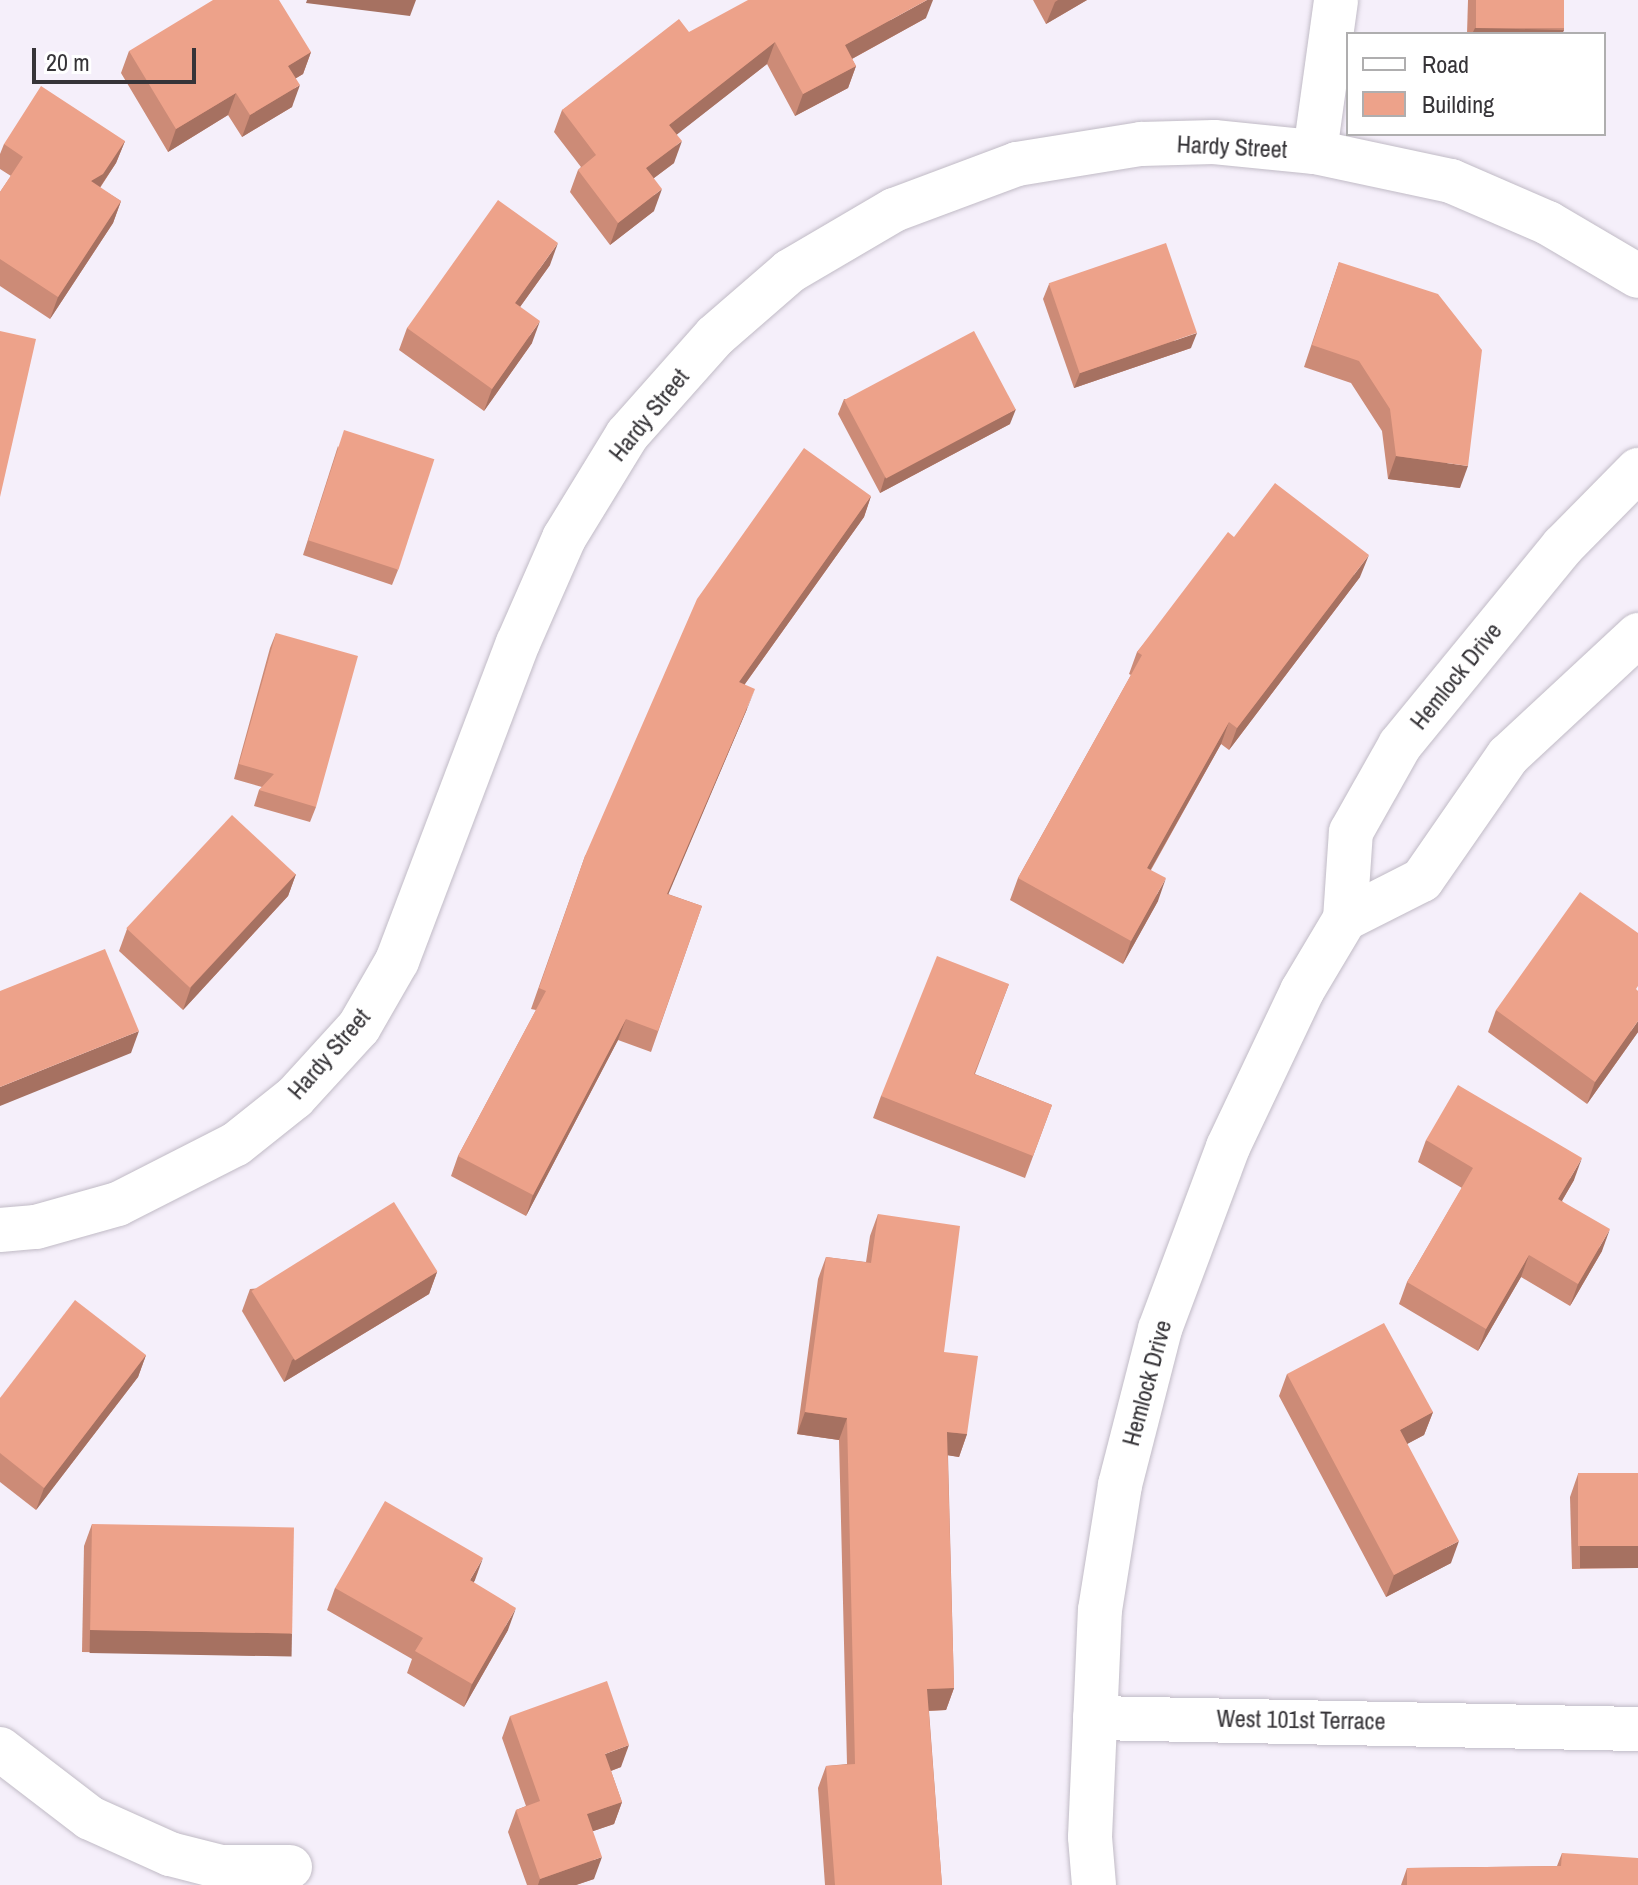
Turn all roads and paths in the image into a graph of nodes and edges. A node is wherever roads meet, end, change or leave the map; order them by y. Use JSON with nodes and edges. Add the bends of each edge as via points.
{"nodes":[{"id":1,"x":1336,"y":0,"type":"edge"},
{"id":2,"x":1315,"y":152,"type":"junction"},
{"id":3,"x":1638,"y":276,"type":"edge"},
{"id":4,"x":1638,"y":470,"type":"edge"},
{"id":5,"x":1638,"y":635,"type":"edge"},
{"id":6,"x":1345,"y":919,"type":"junction"},
{"id":7,"x":0,"y":1230,"type":"edge"},
{"id":8,"x":1095,"y":1718,"type":"junction"},
{"id":9,"x":1638,"y":1729,"type":"edge"},
{"id":10,"x":0,"y":1749,"type":"edge"},
{"id":11,"x":290,"y":1867,"type":"dead end"},
{"id":12,"x":1094,"y":1885,"type":"edge"}],
"edges":[{"from":1,"to":2,"type":"street"},
{"from":2,"to":3,"type":"street","name":"Hardy Street","via":[[1451,181],[1548,223]]},
{"from":2,"to":7,"type":"street","name":"Hardy Street","via":[[1214,142],[1141,144],[1017,164],[894,210],[790,271],[715,336],[627,435],[564,538],[518,643],[397,961],[359,1027],[295,1097],[236,1144],[118,1204],[36,1227]]},
{"from":4,"to":6,"type":"street","name":"Hemlock Drive","via":[[1563,546],[1400,745],[1351,832]]},
{"from":5,"to":6,"type":"street","via":[[1508,756],[1422,880]]},
{"from":6,"to":8,"type":"street","name":"Hemlock Drive","via":[[1302,991],[1228,1147],[1160,1329],[1120,1485],[1100,1610]]},
{"from":8,"to":9,"type":"street","name":"West 101st Terrace"},
{"from":8,"to":12,"type":"street","name":"Hemlock Drive","via":[[1090,1837]]},
{"from":10,"to":11,"type":"street","via":[[90,1818],[170,1854],[221,1867]]}]}
